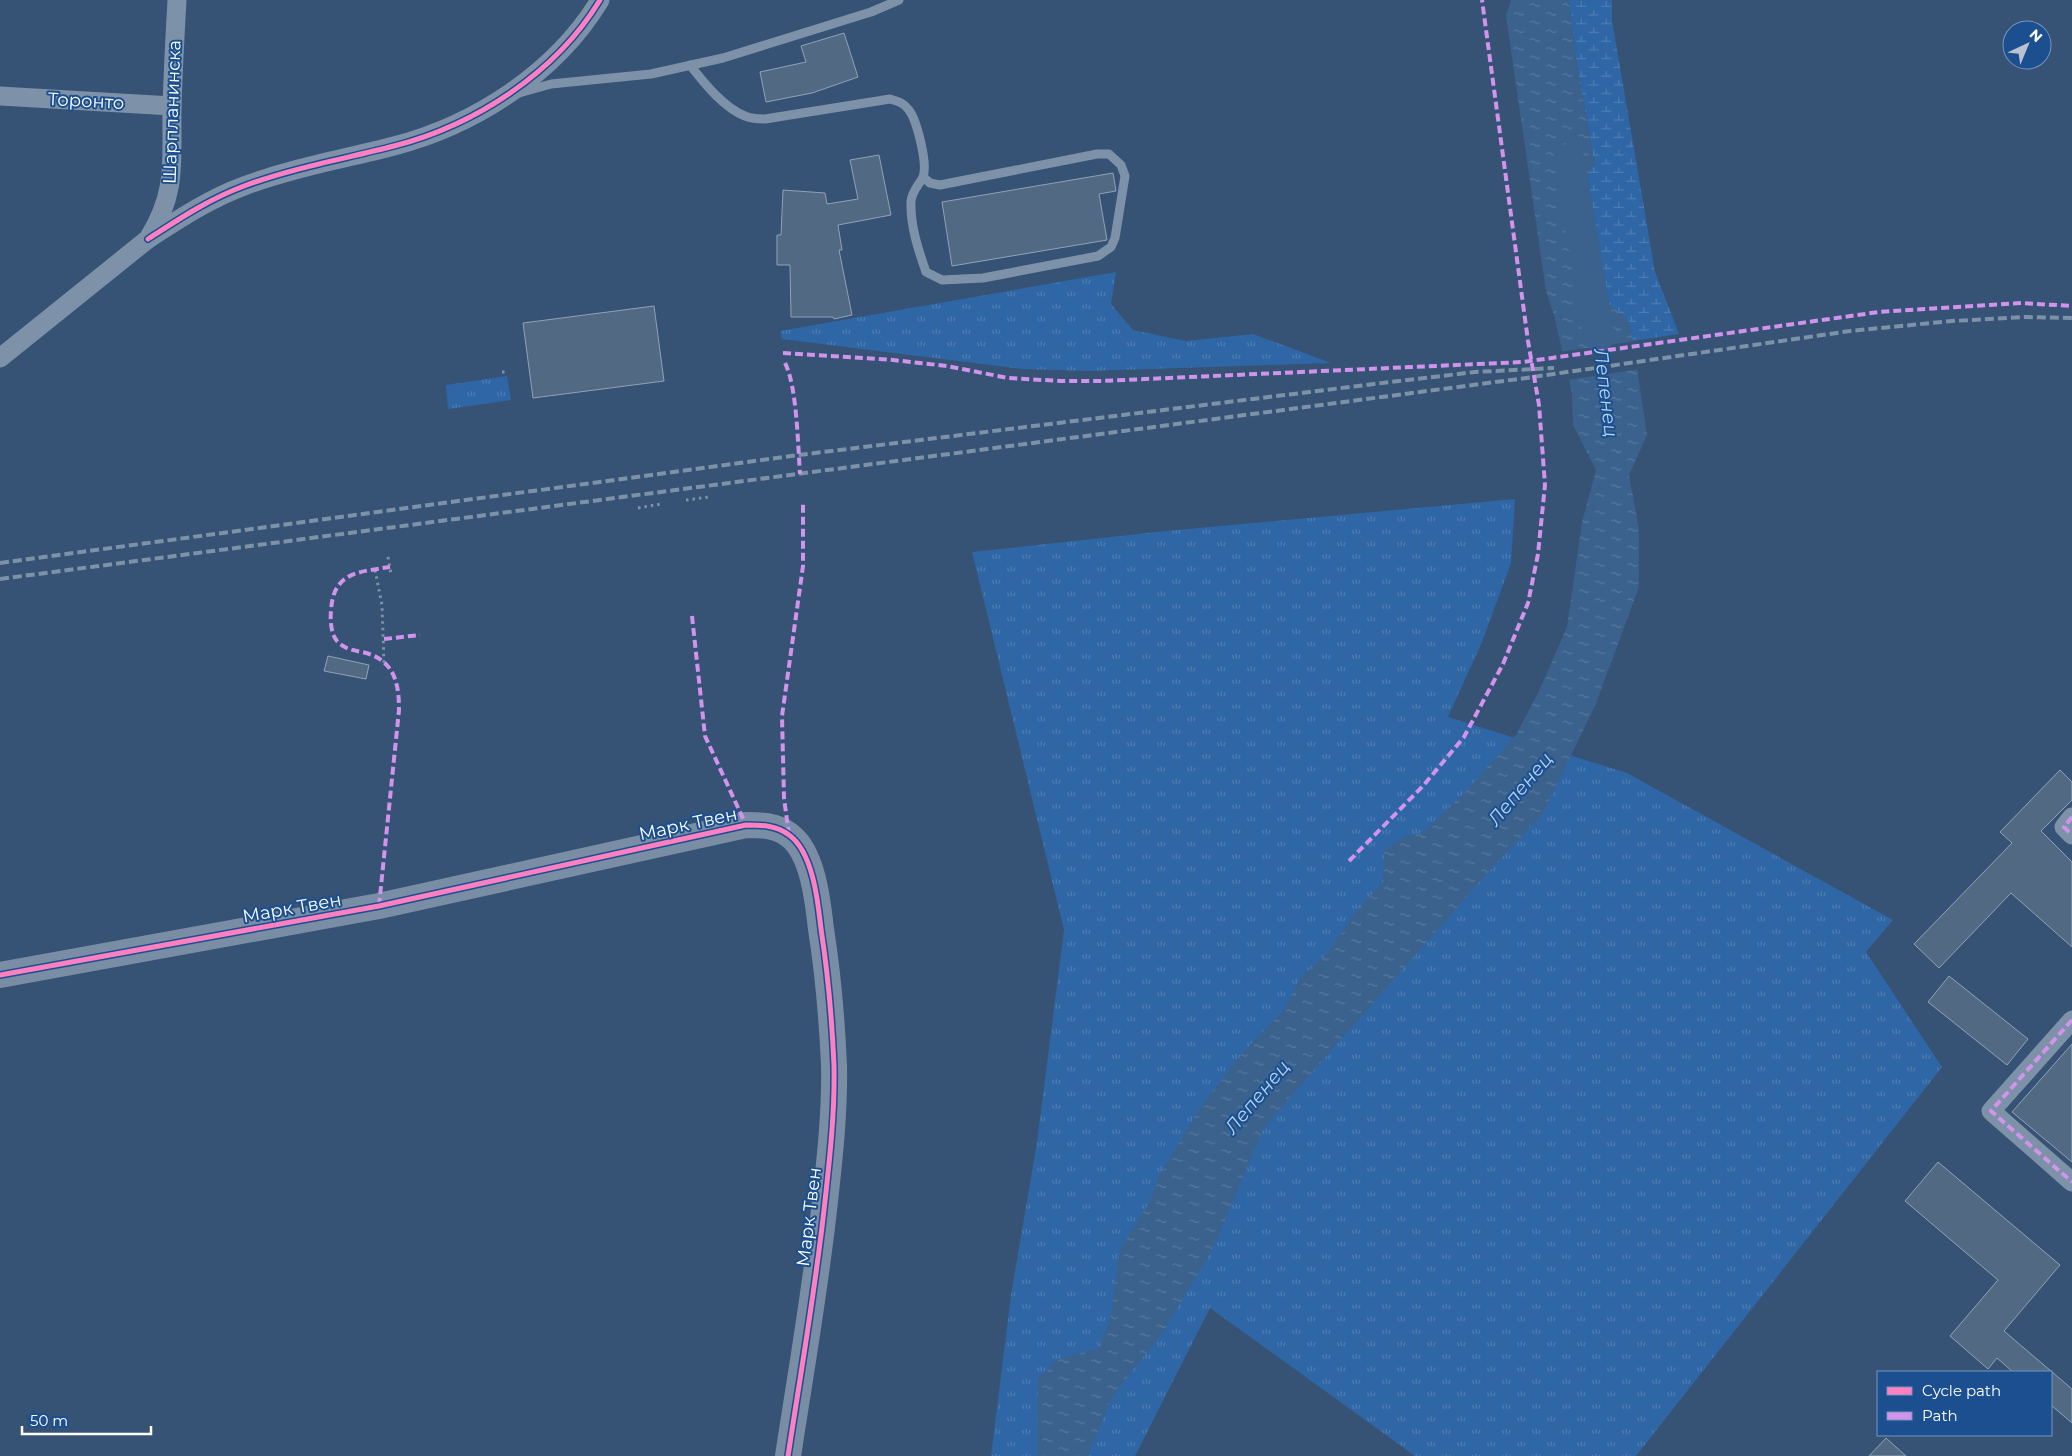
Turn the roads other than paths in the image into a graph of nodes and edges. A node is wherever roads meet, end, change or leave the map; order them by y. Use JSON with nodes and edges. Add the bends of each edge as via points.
{"nodes":[{"id":1,"x":177,"y":0,"type":"edge"},
{"id":2,"x":600,"y":0,"type":"edge"},
{"id":3,"x":899,"y":0,"type":"edge"},
{"id":4,"x":690,"y":65,"type":"junction"},
{"id":5,"x":0,"y":96,"type":"edge"},
{"id":6,"x":502,"y":98,"type":"junction"},
{"id":7,"x":172,"y":106,"type":"junction"},
{"id":8,"x":923,"y":177,"type":"junction"},
{"id":9,"x":148,"y":239,"type":"junction"},
{"id":10,"x":0,"y":358,"type":"edge"},
{"id":11,"x":2072,"y":817,"type":"edge"},
{"id":12,"x":2072,"y":835,"type":"edge"},
{"id":13,"x":0,"y":975,"type":"edge"},
{"id":14,"x":2072,"y":1020,"type":"edge"},
{"id":15,"x":2072,"y":1182,"type":"edge"},
{"id":16,"x":788,"y":1456,"type":"edge"}],
"edges":[{"from":1,"to":7,"type":"street","name":"Шарпланинска"},
{"from":2,"to":6,"type":"street","via":[[566,46]]},
{"from":3,"to":4,"type":"lane","via":[[791,38]]},
{"from":4,"to":6,"type":"lane","via":[[651,74],[551,84]]},
{"from":4,"to":8,"type":"lane","via":[[725,103],[745,116],[765,119],[890,99],[899,101],[914,119],[925,164]]},
{"from":5,"to":7,"type":"street","name":"Торонто"},
{"from":6,"to":9,"type":"street","via":[[474,116],[437,132],[228,192]]},
{"from":7,"to":9,"type":"street","name":"Шарпланинска","via":[[170,190]]},
{"from":8,"to":8,"type":"lane","via":[[911,198],[912,220],[918,252],[926,272],[942,280],[983,278],[1098,256],[1111,248],[1115,238],[1125,176],[1121,165],[1109,154],[1097,154],[940,185]]},
{"from":9,"to":10,"type":"street","name":"Шарпланинска"},
{"from":11,"to":12,"type":"street","via":[[2064,827]]},
{"from":13,"to":16,"type":"street","name":"Марк Твен","via":[[379,906],[746,825],[767,824],[789,835],[802,850],[818,902],[834,1066],[832,1141],[819,1259]]},
{"from":14,"to":15,"type":"street","via":[[1991,1111]]}]}
